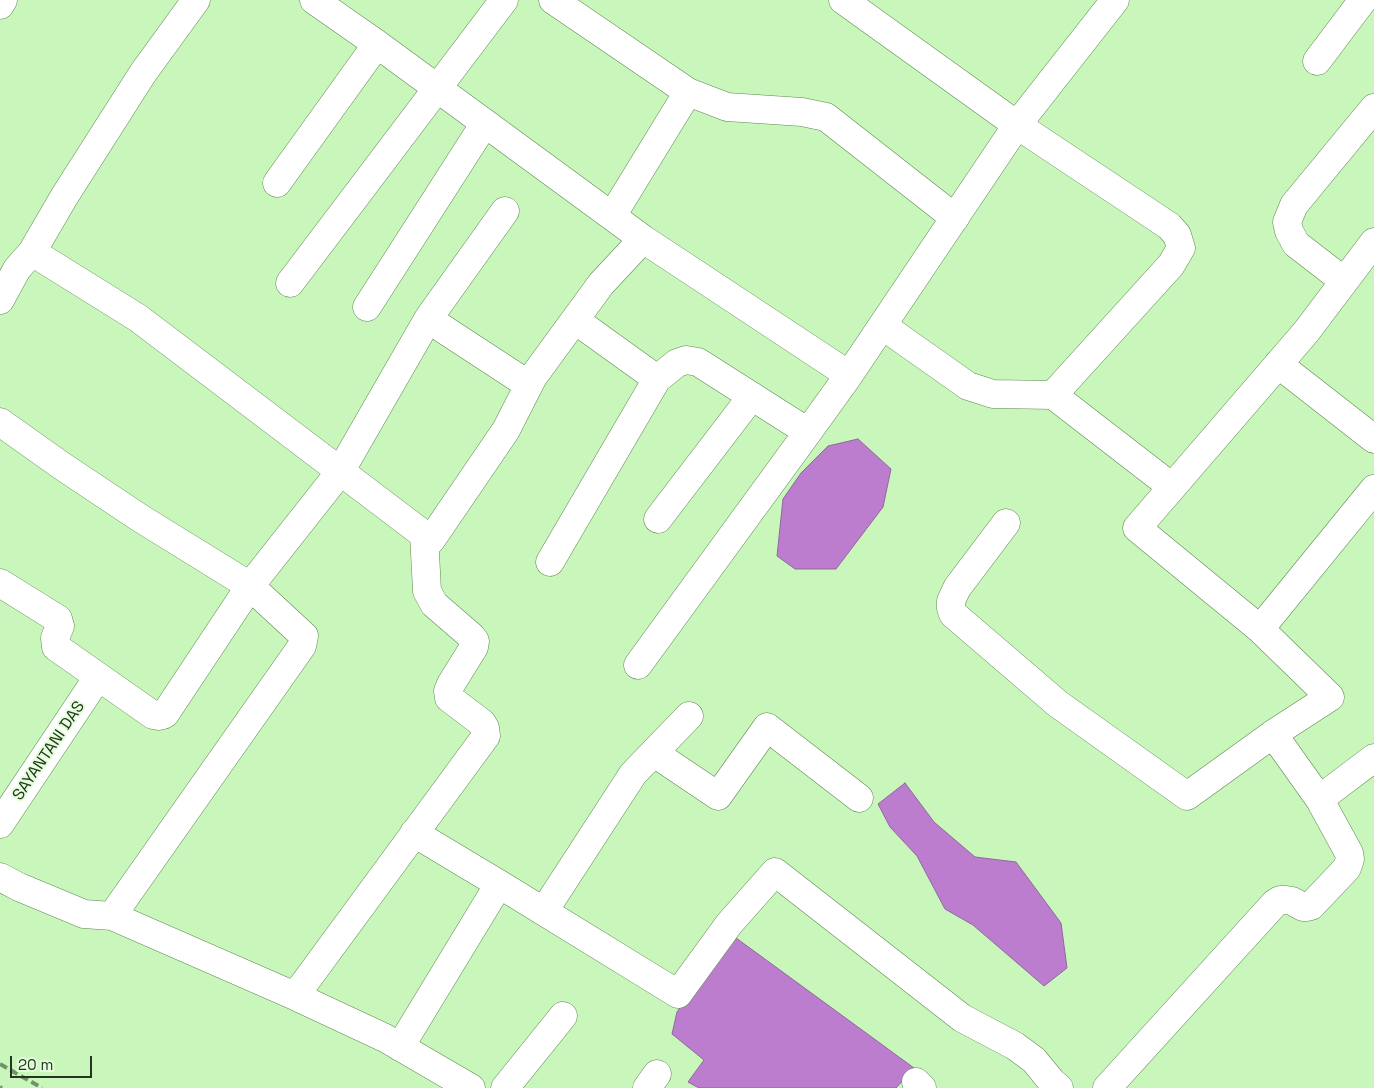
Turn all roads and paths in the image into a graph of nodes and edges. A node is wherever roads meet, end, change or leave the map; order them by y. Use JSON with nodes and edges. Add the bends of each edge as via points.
{"nodes":[{"id":1,"x":3,"y":0,"type":"edge"},
{"id":2,"x":196,"y":0,"type":"edge"},
{"id":3,"x":314,"y":0,"type":"edge"},
{"id":4,"x":504,"y":0,"type":"edge"},
{"id":5,"x":553,"y":0,"type":"edge"},
{"id":6,"x":1115,"y":0,"type":"edge"},
{"id":7,"x":1363,"y":0,"type":"edge"},
{"id":8,"x":0,"y":5,"type":"edge"},
{"id":9,"x":860,"y":5,"type":"edge"},
{"id":10,"x":377,"y":44,"type":"junction"},
{"id":11,"x":1316,"y":61,"type":"dead end"},
{"id":12,"x":437,"y":88,"type":"junction"},
{"id":13,"x":688,"y":92,"type":"junction"},
{"id":14,"x":1374,"y":108,"type":"edge"},
{"id":15,"x":485,"y":123,"type":"junction"},
{"id":16,"x":1017,"y":125,"type":"junction"},
{"id":17,"x":277,"y":184,"type":"dead end"},
{"id":18,"x":505,"y":211,"type":"dead end"},
{"id":19,"x":612,"y":216,"type":"junction"},
{"id":20,"x":954,"y":218,"type":"junction"},
{"id":21,"x":644,"y":239,"type":"junction"},
{"id":22,"x":1374,"y":242,"type":"edge"},
{"id":23,"x":32,"y":252,"type":"junction"},
{"id":24,"x":1344,"y":281,"type":"junction"},
{"id":25,"x":290,"y":283,"type":"dead end"},
{"id":26,"x":2,"y":289,"type":"edge"},
{"id":27,"x":367,"y":307,"type":"dead end"},
{"id":28,"x":428,"y":319,"type":"junction"},
{"id":29,"x":575,"y":320,"type":"junction"},
{"id":30,"x":883,"y":326,"type":"junction"},
{"id":31,"x":1278,"y":364,"type":"junction"},
{"id":32,"x":849,"y":375,"type":"junction"},
{"id":33,"x":657,"y":379,"type":"junction"},
{"id":34,"x":529,"y":385,"type":"junction"},
{"id":35,"x":1053,"y":395,"type":"junction"},
{"id":36,"x":752,"y":396,"type":"junction"},
{"id":37,"x":0,"y":422,"type":"edge"},
{"id":38,"x":808,"y":432,"type":"junction"},
{"id":39,"x":1374,"y":439,"type":"edge"},
{"id":40,"x":340,"y":472,"type":"junction"},
{"id":41,"x":1172,"y":487,"type":"junction"},
{"id":42,"x":1374,"y":489,"type":"edge"},
{"id":43,"x":658,"y":519,"type":"dead end"},
{"id":44,"x":1006,"y":523,"type":"dead end"},
{"id":45,"x":424,"y":534,"type":"junction"},
{"id":46,"x":550,"y":562,"type":"dead end"},
{"id":47,"x":0,"y":582,"type":"edge"},
{"id":48,"x":250,"y":586,"type":"junction"},
{"id":49,"x":1260,"y":629,"type":"junction"},
{"id":50,"x":638,"y":665,"type":"dead end"},
{"id":51,"x":98,"y":677,"type":"junction"},
{"id":52,"x":689,"y":716,"type":"dead end"},
{"id":53,"x":1273,"y":734,"type":"junction"},
{"id":54,"x":654,"y":753,"type":"junction"},
{"id":55,"x":1374,"y":758,"type":"edge"},
{"id":56,"x":860,"y":798,"type":"dead end"},
{"id":57,"x":1320,"y":800,"type":"junction"},
{"id":58,"x":0,"y":824,"type":"edge"},
{"id":59,"x":414,"y":833,"type":"junction"},
{"id":60,"x":0,"y":877,"type":"edge"},
{"id":61,"x":499,"y":884,"type":"junction"},
{"id":62,"x":544,"y":911,"type":"junction"},
{"id":63,"x":112,"y":916,"type":"junction"},
{"id":64,"x":295,"y":996,"type":"junction"},
{"id":65,"x":563,"y":1016,"type":"dead end"},
{"id":66,"x":400,"y":1046,"type":"junction"},
{"id":67,"x":471,"y":1088,"type":"edge"},
{"id":68,"x":505,"y":1088,"type":"edge"},
{"id":69,"x":1059,"y":1088,"type":"edge"},
{"id":70,"x":1107,"y":1088,"type":"edge"}],
"edges":[{"from":1,"to":8,"type":"street"},
{"from":2,"to":23,"type":"street","via":[[143,74]]},
{"from":3,"to":10,"type":"street"},
{"from":4,"to":12,"type":"street"},
{"from":5,"to":13,"type":"street"},
{"from":6,"to":16,"type":"street"},
{"from":7,"to":11,"type":"street"},
{"from":9,"to":16,"type":"street"},
{"from":10,"to":12,"type":"street"},
{"from":10,"to":17,"type":"street"},
{"from":12,"to":15,"type":"street"},
{"from":12,"to":25,"type":"street"},
{"from":13,"to":19,"type":"street"},
{"from":13,"to":20,"type":"street","via":[[727,107],[802,112],[826,117]]},
{"from":14,"to":24,"type":"street","via":[[1294,206],[1287,222],[1296,244]]},
{"from":15,"to":19,"type":"street"},
{"from":15,"to":27,"type":"street"},
{"from":16,"to":20,"type":"street"},
{"from":16,"to":35,"type":"street","via":[[1169,226],[1177,235],[1181,248],[1171,265]]},
{"from":18,"to":28,"type":"street"},
{"from":19,"to":21,"type":"street"},
{"from":20,"to":30,"type":"street"},
{"from":21,"to":29,"type":"street","via":[[601,284]]},
{"from":21,"to":32,"type":"street"},
{"from":22,"to":24,"type":"street"},
{"from":23,"to":26,"type":"street"},
{"from":23,"to":40,"type":"street","via":[[138,318]]},
{"from":24,"to":31,"type":"street"},
{"from":28,"to":34,"type":"street"},
{"from":28,"to":40,"type":"street"},
{"from":29,"to":33,"type":"street"},
{"from":29,"to":34,"type":"street"},
{"from":30,"to":32,"type":"street"},
{"from":30,"to":35,"type":"street","via":[[968,386],[993,394]]},
{"from":31,"to":39,"type":"street"},
{"from":31,"to":41,"type":"street"},
{"from":32,"to":38,"type":"street"},
{"from":33,"to":36,"type":"street","via":[[677,362],[691,360]]},
{"from":33,"to":46,"type":"street"},
{"from":34,"to":45,"type":"street","via":[[506,430],[431,540]]},
{"from":35,"to":41,"type":"street"},
{"from":36,"to":38,"type":"street"},
{"from":36,"to":43,"type":"street"},
{"from":37,"to":48,"type":"street","via":[[140,518]]},
{"from":38,"to":50,"type":"street"},
{"from":40,"to":45,"type":"street"},
{"from":40,"to":48,"type":"street"},
{"from":41,"to":49,"type":"street","via":[[1137,528]]},
{"from":42,"to":49,"type":"street"},
{"from":44,"to":53,"type":"street","via":[[957,588],[951,608],[953,614],[1058,704],[1187,796]]},
{"from":45,"to":59,"type":"street","via":[[430,598],[475,641],[451,684],[449,698],[482,724],[486,736]]},
{"from":47,"to":51,"type":"street","via":[[58,619],[56,647]]},
{"from":48,"to":51,"type":"street","via":[[165,714],[153,715]]},
{"from":48,"to":63,"type":"street","via":[[304,636],[302,646]]},
{"from":49,"to":53,"type":"street","via":[[1330,697]]},
{"from":51,"to":58,"type":"street","name":"SAYANTANI DAS"},
{"from":52,"to":54,"type":"street"},
{"from":53,"to":57,"type":"street"},
{"from":54,"to":56,"type":"street","via":[[718,796],[768,727]]},
{"from":54,"to":62,"type":"street","via":[[633,774]]},
{"from":55,"to":57,"type":"street"},
{"from":57,"to":70,"type":"street","via":[[1350,853],[1349,864],[1311,906],[1303,907],[1286,900],[1275,903]]},
{"from":59,"to":61,"type":"street"},
{"from":59,"to":64,"type":"street"},
{"from":60,"to":63,"type":"street","via":[[84,914]]},
{"from":61,"to":62,"type":"street"},
{"from":61,"to":66,"type":"street"},
{"from":62,"to":69,"type":"street","via":[[678,994],[728,924],[775,872],[962,1018],[1016,1046],[1034,1060]]},
{"from":63,"to":64,"type":"street"},
{"from":64,"to":66,"type":"street"},
{"from":65,"to":68,"type":"street"},
{"from":66,"to":67,"type":"street"}]}
